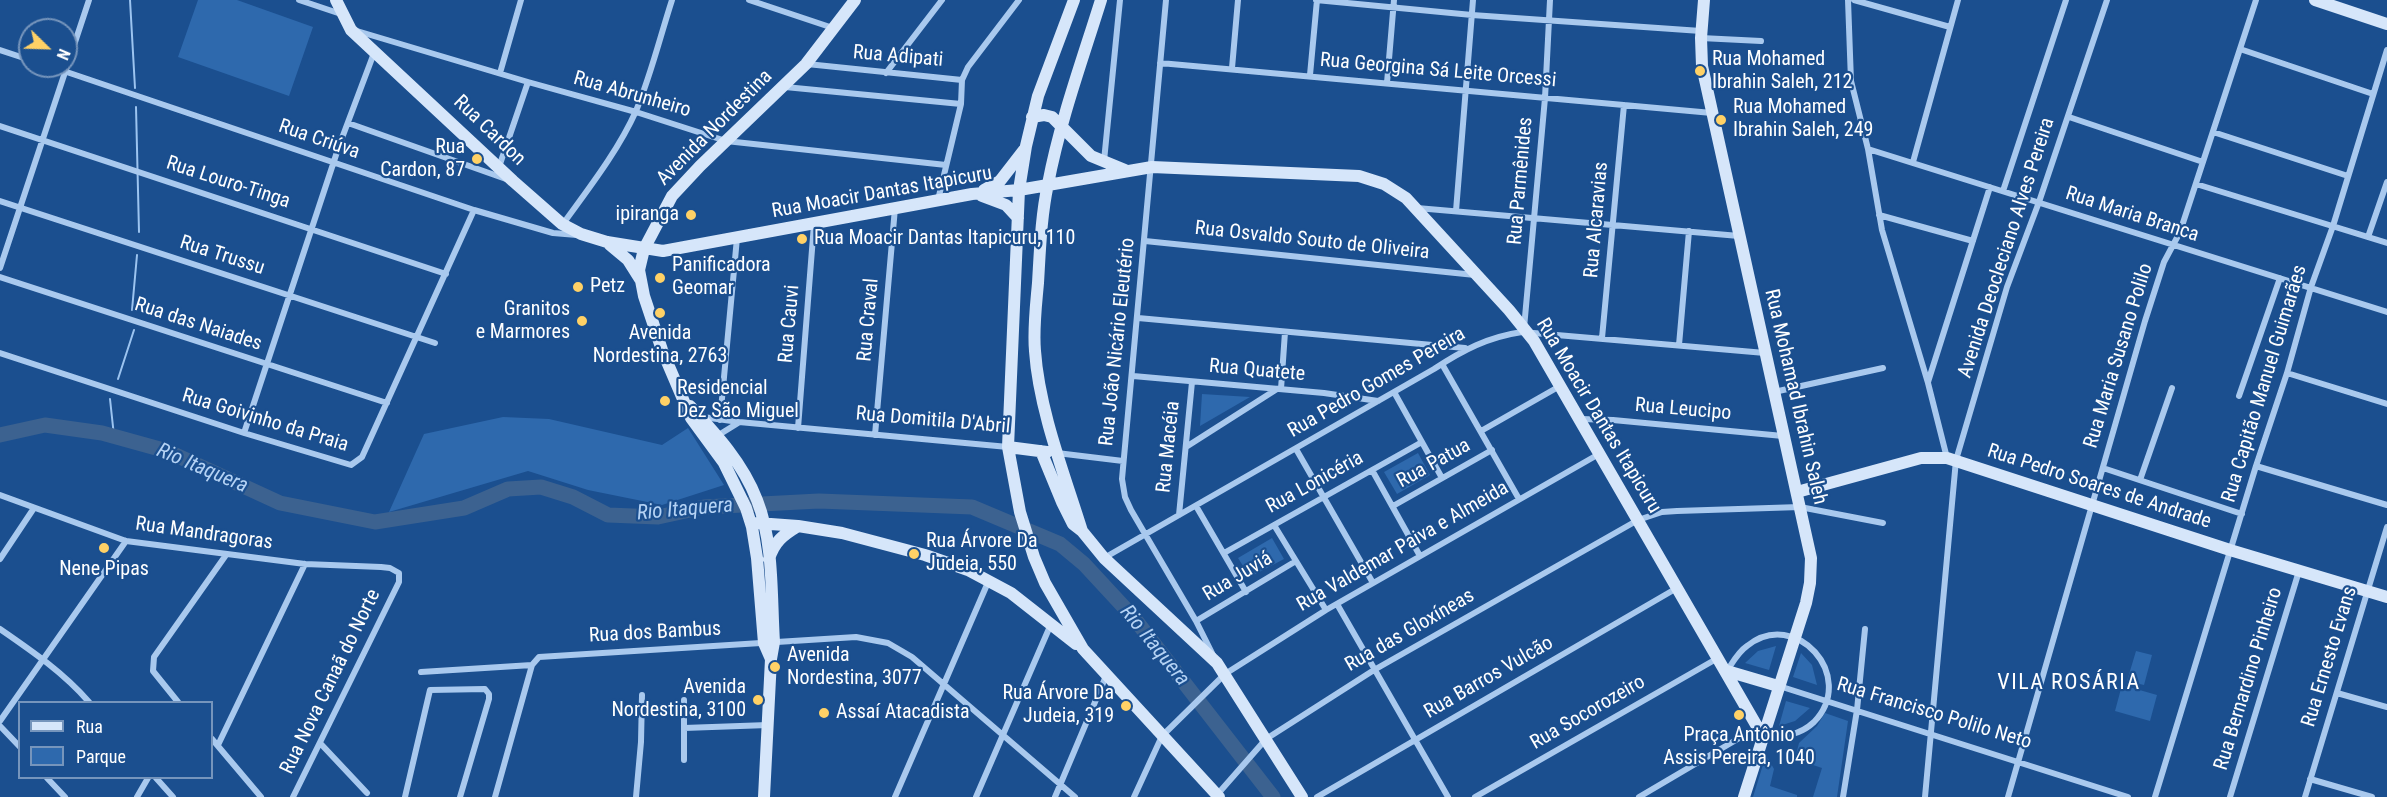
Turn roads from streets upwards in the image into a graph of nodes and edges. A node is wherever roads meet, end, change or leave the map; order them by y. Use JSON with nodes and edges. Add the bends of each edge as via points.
{"nodes":[{"id":1,"x":89,"y":0,"type":"edge"},
{"id":2,"x":299,"y":0,"type":"edge"},
{"id":3,"x":336,"y":0,"type":"edge"},
{"id":4,"x":672,"y":0,"type":"edge"},
{"id":5,"x":749,"y":0,"type":"edge"},
{"id":6,"x":855,"y":0,"type":"edge"},
{"id":7,"x":942,"y":0,"type":"edge"},
{"id":8,"x":1019,"y":0,"type":"edge"},
{"id":9,"x":1074,"y":0,"type":"edge"},
{"id":10,"x":1101,"y":0,"type":"edge"},
{"id":11,"x":1120,"y":0,"type":"edge"},
{"id":12,"x":1166,"y":0,"type":"edge"},
{"id":13,"x":1238,"y":0,"type":"edge"},
{"id":14,"x":1317,"y":0,"type":"edge"},
{"id":15,"x":1473,"y":0,"type":"edge"},
{"id":16,"x":1550,"y":0,"type":"edge"},
{"id":17,"x":1704,"y":0,"type":"edge"},
{"id":18,"x":1848,"y":0,"type":"edge"},
{"id":19,"x":1854,"y":0,"type":"edge"},
{"id":20,"x":1958,"y":0,"type":"edge"},
{"id":21,"x":2067,"y":0,"type":"edge"},
{"id":22,"x":2108,"y":0,"type":"edge"},
{"id":23,"x":2256,"y":0,"type":"edge"},
{"id":24,"x":2315,"y":0,"type":"edge"},
{"id":25,"x":519,"y":1,"type":"edge"},
{"id":26,"x":1394,"y":3,"type":"edge"},
{"id":27,"x":2337,"y":3,"type":"edge"},
{"id":28,"x":342,"y":14,"type":"junction"},
{"id":29,"x":1472,"y":15,"type":"junction"},
{"id":30,"x":1548,"y":19,"type":"junction"},
{"id":31,"x":2387,"y":24,"type":"edge"},
{"id":32,"x":1950,"y":27,"type":"junction"},
{"id":33,"x":833,"y":28,"type":"junction"},
{"id":34,"x":351,"y":30,"type":"junction"},
{"id":35,"x":78,"y":34,"type":"edge"},
{"id":36,"x":1701,"y":34,"type":"junction"},
{"id":37,"x":1761,"y":40,"type":"dead end"},
{"id":38,"x":2240,"y":49,"type":"junction"},
{"id":39,"x":0,"y":50,"type":"edge"},
{"id":40,"x":2387,"y":50,"type":"edge"},
{"id":41,"x":374,"y":52,"type":"junction"},
{"id":42,"x":18,"y":56,"type":"edge"},
{"id":43,"x":1160,"y":63,"type":"junction"},
{"id":44,"x":806,"y":64,"type":"junction"},
{"id":45,"x":1232,"y":68,"type":"junction"},
{"id":46,"x":500,"y":73,"type":"junction"},
{"id":47,"x":886,"y":73,"type":"junction"},
{"id":48,"x":78,"y":75,"type":"edge"},
{"id":49,"x":1310,"y":75,"type":"junction"},
{"id":50,"x":64,"y":78,"type":"edge"},
{"id":51,"x":962,"y":80,"type":"junction"},
{"id":52,"x":528,"y":82,"type":"junction"},
{"id":53,"x":1387,"y":83,"type":"junction"},
{"id":54,"x":784,"y":86,"type":"junction"},
{"id":55,"x":1465,"y":90,"type":"junction"},
{"id":56,"x":2373,"y":94,"type":"junction"},
{"id":57,"x":1545,"y":98,"type":"junction"},
{"id":58,"x":961,"y":104,"type":"junction"},
{"id":59,"x":1624,"y":105,"type":"junction"},
{"id":60,"x":636,"y":112,"type":"junction"},
{"id":61,"x":1713,"y":113,"type":"junction"},
{"id":62,"x":1032,"y":117,"type":"junction"},
{"id":63,"x":2069,"y":117,"type":"junction"},
{"id":64,"x":348,"y":123,"type":"junction"},
{"id":65,"x":0,"y":126,"type":"edge"},
{"id":66,"x":1061,"y":126,"type":"junction"},
{"id":67,"x":2213,"y":132,"type":"junction"},
{"id":68,"x":43,"y":139,"type":"junction"},
{"id":69,"x":726,"y":141,"type":"junction"},
{"id":70,"x":1026,"y":146,"type":"junction"},
{"id":71,"x":1868,"y":149,"type":"junction"},
{"id":72,"x":334,"y":162,"type":"junction"},
{"id":73,"x":1104,"y":162,"type":"junction"},
{"id":74,"x":1913,"y":162,"type":"junction"},
{"id":75,"x":2203,"y":162,"type":"junction"},
{"id":76,"x":946,"y":165,"type":"junction"},
{"id":77,"x":498,"y":167,"type":"junction"},
{"id":78,"x":1152,"y":167,"type":"junction"},
{"id":79,"x":1126,"y":171,"type":"junction"},
{"id":80,"x":2348,"y":176,"type":"junction"},
{"id":81,"x":513,"y":181,"type":"junction"},
{"id":82,"x":2387,"y":182,"type":"edge"},
{"id":83,"x":2196,"y":184,"type":"junction"},
{"id":84,"x":1047,"y":185,"type":"junction"},
{"id":85,"x":1990,"y":187,"type":"junction"},
{"id":86,"x":1019,"y":190,"type":"junction"},
{"id":87,"x":2003,"y":191,"type":"junction"},
{"id":88,"x":972,"y":194,"type":"junction"},
{"id":89,"x":2384,"y":199,"type":"edge"},
{"id":90,"x":938,"y":200,"type":"junction"},
{"id":91,"x":0,"y":201,"type":"edge"},
{"id":92,"x":2039,"y":202,"type":"junction"},
{"id":93,"x":1414,"y":207,"type":"junction"},
{"id":94,"x":20,"y":208,"type":"junction"},
{"id":95,"x":895,"y":208,"type":"junction"},
{"id":96,"x":474,"y":210,"type":"junction"},
{"id":97,"x":1456,"y":211,"type":"junction"},
{"id":98,"x":1879,"y":215,"type":"junction"},
{"id":99,"x":1534,"y":217,"type":"junction"},
{"id":100,"x":1018,"y":218,"type":"junction"},
{"id":101,"x":562,"y":224,"type":"junction"},
{"id":102,"x":814,"y":224,"type":"junction"},
{"id":103,"x":1613,"y":224,"type":"junction"},
{"id":104,"x":2333,"y":226,"type":"junction"},
{"id":105,"x":312,"y":229,"type":"junction"},
{"id":106,"x":1689,"y":231,"type":"junction"},
{"id":107,"x":581,"y":234,"type":"junction"},
{"id":108,"x":1739,"y":236,"type":"junction"},
{"id":109,"x":2368,"y":237,"type":"junction"},
{"id":110,"x":737,"y":238,"type":"junction"},
{"id":111,"x":1144,"y":241,"type":"junction"},
{"id":112,"x":1973,"y":241,"type":"junction"},
{"id":113,"x":607,"y":242,"type":"junction"},
{"id":114,"x":2387,"y":243,"type":"edge"},
{"id":115,"x":2173,"y":244,"type":"junction"},
{"id":116,"x":644,"y":249,"type":"junction"},
{"id":117,"x":0,"y":268,"type":"edge"},
{"id":118,"x":446,"y":274,"type":"junction"},
{"id":119,"x":1476,"y":275,"type":"junction"},
{"id":120,"x":0,"y":277,"type":"edge"},
{"id":121,"x":2280,"y":278,"type":"junction"},
{"id":122,"x":640,"y":279,"type":"junction"},
{"id":123,"x":2311,"y":287,"type":"junction"},
{"id":124,"x":290,"y":296,"type":"junction"},
{"id":125,"x":2387,"y":312,"type":"edge"},
{"id":126,"x":1138,"y":318,"type":"junction"},
{"id":127,"x":1526,"y":330,"type":"junction"},
{"id":128,"x":1285,"y":332,"type":"junction"},
{"id":129,"x":417,"y":338,"type":"junction"},
{"id":130,"x":1602,"y":338,"type":"junction"},
{"id":131,"x":435,"y":344,"type":"dead end"},
{"id":132,"x":1679,"y":345,"type":"junction"},
{"id":133,"x":1465,"y":348,"type":"junction"},
{"id":134,"x":0,"y":353,"type":"edge"},
{"id":135,"x":1765,"y":353,"type":"junction"},
{"id":136,"x":1442,"y":364,"type":"junction"},
{"id":137,"x":268,"y":365,"type":"junction"},
{"id":138,"x":1883,"y":368,"type":"dead end"},
{"id":139,"x":2287,"y":373,"type":"junction"},
{"id":140,"x":1133,"y":376,"type":"junction"},
{"id":141,"x":1192,"y":382,"type":"junction"},
{"id":142,"x":1928,"y":383,"type":"junction"},
{"id":143,"x":1560,"y":386,"type":"junction"},
{"id":144,"x":2172,"y":388,"type":"dead end"},
{"id":145,"x":1279,"y":389,"type":"junction"},
{"id":146,"x":1394,"y":392,"type":"junction"},
{"id":147,"x":1773,"y":392,"type":"junction"},
{"id":148,"x":2239,"y":396,"type":"dead end"},
{"id":149,"x":685,"y":401,"type":"junction"},
{"id":150,"x":1378,"y":401,"type":"junction"},
{"id":151,"x":387,"y":403,"type":"junction"},
{"id":152,"x":2387,"y":404,"type":"edge"},
{"id":153,"x":700,"y":417,"type":"junction"},
{"id":154,"x":1580,"y":419,"type":"junction"},
{"id":155,"x":720,"y":420,"type":"junction"},
{"id":156,"x":739,"y":422,"type":"junction"},
{"id":157,"x":798,"y":428,"type":"junction"},
{"id":158,"x":1480,"y":431,"type":"junction"},
{"id":159,"x":244,"y":434,"type":"junction"},
{"id":160,"x":875,"y":435,"type":"junction"},
{"id":161,"x":1783,"y":436,"type":"junction"},
{"id":162,"x":713,"y":439,"type":"junction"},
{"id":163,"x":1422,"y":442,"type":"junction"},
{"id":164,"x":1008,"y":447,"type":"junction"},
{"id":165,"x":1186,"y":447,"type":"junction"},
{"id":166,"x":1296,"y":449,"type":"junction"},
{"id":167,"x":1491,"y":450,"type":"junction"},
{"id":168,"x":1041,"y":451,"type":"junction"},
{"id":169,"x":1057,"y":453,"type":"junction"},
{"id":170,"x":1600,"y":454,"type":"junction"},
{"id":171,"x":1951,"y":459,"type":"junction"},
{"id":172,"x":1123,"y":461,"type":"junction"},
{"id":173,"x":2256,"y":466,"type":"junction"},
{"id":174,"x":2103,"y":468,"type":"junction"},
{"id":175,"x":1371,"y":470,"type":"junction"},
{"id":176,"x":1442,"y":478,"type":"junction"},
{"id":177,"x":2140,"y":480,"type":"junction"},
{"id":178,"x":1797,"y":492,"type":"junction"},
{"id":179,"x":0,"y":495,"type":"edge"},
{"id":180,"x":1323,"y":497,"type":"junction"},
{"id":181,"x":1519,"y":499,"type":"junction"},
{"id":182,"x":2092,"y":505,"type":"junction"},
{"id":183,"x":2387,"y":505,"type":"edge"},
{"id":184,"x":1196,"y":506,"type":"junction"},
{"id":185,"x":1392,"y":506,"type":"junction"},
{"id":186,"x":1800,"y":507,"type":"junction"},
{"id":187,"x":34,"y":508,"type":"junction"},
{"id":188,"x":2242,"y":513,"type":"junction"},
{"id":189,"x":1179,"y":515,"type":"junction"},
{"id":190,"x":756,"y":519,"type":"junction"},
{"id":191,"x":1638,"y":520,"type":"junction"},
{"id":192,"x":1883,"y":523,"type":"dead end"},
{"id":193,"x":1274,"y":525,"type":"junction"},
{"id":194,"x":798,"y":526,"type":"junction"},
{"id":195,"x":2387,"y":527,"type":"edge"},
{"id":196,"x":1082,"y":531,"type":"junction"},
{"id":197,"x":1145,"y":535,"type":"junction"},
{"id":198,"x":126,"y":541,"type":"junction"},
{"id":199,"x":2230,"y":550,"type":"junction"},
{"id":200,"x":1224,"y":553,"type":"junction"},
{"id":201,"x":226,"y":555,"type":"junction"},
{"id":202,"x":1420,"y":556,"type":"junction"},
{"id":203,"x":1104,"y":558,"type":"junction"},
{"id":204,"x":0,"y":559,"type":"edge"},
{"id":205,"x":768,"y":560,"type":"junction"},
{"id":206,"x":1296,"y":561,"type":"junction"},
{"id":207,"x":305,"y":564,"type":"junction"},
{"id":208,"x":2299,"y":570,"type":"junction"},
{"id":209,"x":989,"y":580,"type":"junction"},
{"id":210,"x":399,"y":582,"type":"joint"},
{"id":211,"x":1373,"y":583,"type":"junction"},
{"id":212,"x":1677,"y":588,"type":"junction"},
{"id":213,"x":2367,"y":591,"type":"junction"},
{"id":214,"x":1246,"y":592,"type":"junction"},
{"id":215,"x":2387,"y":597,"type":"edge"},
{"id":216,"x":1338,"y":604,"type":"junction"},
{"id":217,"x":1326,"y":610,"type":"junction"},
{"id":218,"x":1196,"y":621,"type":"junction"},
{"id":219,"x":1051,"y":623,"type":"junction"},
{"id":220,"x":1865,"y":628,"type":"dead end"},
{"id":221,"x":0,"y":629,"type":"edge"},
{"id":222,"x":1794,"y":638,"type":"junction"},
{"id":223,"x":769,"y":643,"type":"junction"},
{"id":224,"x":1083,"y":649,"type":"junction"},
{"id":225,"x":1718,"y":658,"type":"junction"},
{"id":226,"x":44,"y":659,"type":"junction"},
{"id":227,"x":1217,"y":663,"type":"junction"},
{"id":228,"x":532,"y":665,"type":"junction"},
{"id":229,"x":1374,"y":670,"type":"junction"},
{"id":230,"x":1727,"y":671,"type":"junction"},
{"id":231,"x":421,"y":672,"type":"dead end"},
{"id":232,"x":1225,"y":674,"type":"junction"},
{"id":233,"x":1106,"y":676,"type":"junction"},
{"id":234,"x":944,"y":682,"type":"junction"},
{"id":235,"x":1778,"y":686,"type":"junction"},
{"id":236,"x":170,"y":693,"type":"junction"},
{"id":237,"x":2337,"y":693,"type":"junction"},
{"id":238,"x":642,"y":695,"type":"dead end"},
{"id":239,"x":684,"y":700,"type":"dead end"},
{"id":240,"x":88,"y":701,"type":"edge"},
{"id":241,"x":169,"y":701,"type":"edge"},
{"id":242,"x":177,"y":701,"type":"edge"},
{"id":243,"x":1827,"y":701,"type":"junction"},
{"id":244,"x":2387,"y":707,"type":"edge"},
{"id":245,"x":1857,"y":710,"type":"junction"},
{"id":246,"x":0,"y":721,"type":"edge"},
{"id":247,"x":768,"y":725,"type":"junction"},
{"id":248,"x":0,"y":726,"type":"edge"},
{"id":249,"x":684,"y":728,"type":"junction"},
{"id":250,"x":1760,"y":731,"type":"junction"},
{"id":251,"x":1003,"y":734,"type":"junction"},
{"id":252,"x":1932,"y":734,"type":"junction"},
{"id":253,"x":1162,"y":736,"type":"junction"},
{"id":254,"x":1266,"y":739,"type":"junction"},
{"id":255,"x":213,"y":740,"type":"edge"},
{"id":256,"x":1415,"y":740,"type":"junction"},
{"id":257,"x":320,"y":743,"type":"junction"},
{"id":258,"x":18,"y":745,"type":"edge"},
{"id":259,"x":218,"y":745,"type":"junction"},
{"id":260,"x":684,"y":760,"type":"dead end"},
{"id":261,"x":2019,"y":761,"type":"junction"},
{"id":262,"x":49,"y":779,"type":"edge"},
{"id":263,"x":147,"y":779,"type":"edge"},
{"id":264,"x":158,"y":779,"type":"edge"},
{"id":265,"x":2310,"y":779,"type":"junction"},
{"id":266,"x":1060,"y":784,"type":"junction"},
{"id":267,"x":367,"y":794,"type":"dead end"},
{"id":268,"x":1219,"y":794,"type":"edge"},
{"id":269,"x":65,"y":797,"type":"edge"},
{"id":270,"x":137,"y":797,"type":"edge"},
{"id":271,"x":173,"y":797,"type":"edge"},
{"id":272,"x":261,"y":797,"type":"edge"},
{"id":273,"x":293,"y":797,"type":"edge"},
{"id":274,"x":405,"y":797,"type":"edge"},
{"id":275,"x":460,"y":797,"type":"edge"},
{"id":276,"x":495,"y":797,"type":"edge"},
{"id":277,"x":636,"y":797,"type":"edge"},
{"id":278,"x":764,"y":797,"type":"edge"},
{"id":279,"x":895,"y":797,"type":"edge"},
{"id":280,"x":976,"y":797,"type":"edge"},
{"id":281,"x":1054,"y":797,"type":"edge"},
{"id":282,"x":1076,"y":797,"type":"edge"},
{"id":283,"x":1134,"y":797,"type":"edge"},
{"id":284,"x":1302,"y":797,"type":"edge"},
{"id":285,"x":1317,"y":797,"type":"edge"},
{"id":286,"x":1448,"y":797,"type":"edge"},
{"id":287,"x":1475,"y":797,"type":"edge"},
{"id":288,"x":1639,"y":797,"type":"edge"},
{"id":289,"x":1744,"y":797,"type":"edge"},
{"id":290,"x":1843,"y":797,"type":"edge"},
{"id":291,"x":1925,"y":797,"type":"edge"},
{"id":292,"x":2008,"y":797,"type":"edge"},
{"id":293,"x":2128,"y":797,"type":"edge"},
{"id":294,"x":2155,"y":797,"type":"edge"},
{"id":295,"x":2230,"y":797,"type":"edge"},
{"id":296,"x":2305,"y":797,"type":"edge"},
{"id":297,"x":2372,"y":797,"type":"edge"}],
"edges":[{"from":1,"to":35,"type":"street"},
{"from":2,"to":28,"type":"street"},
{"from":3,"to":28,"type":"street","name":"Rua Cardon"},
{"from":4,"to":60,"type":"street"},
{"from":5,"to":33,"type":"street"},
{"from":6,"to":33,"type":"street","name":"Avenida Nordestina"},
{"from":7,"to":47,"type":"street"},
{"from":8,"to":51,"type":"street","name":"Rua Adipati"},
{"from":9,"to":62,"type":"street"},
{"from":10,"to":66,"type":"street"},
{"from":11,"to":73,"type":"street"},
{"from":12,"to":43,"type":"street","name":"Rua João Nicário Eleutério"},
{"from":13,"to":45,"type":"street"},
{"from":14,"to":26,"type":"street"},
{"from":14,"to":49,"type":"street"},
{"from":15,"to":29,"type":"street"},
{"from":16,"to":30,"type":"street","name":"Rua Parmênides"},
{"from":17,"to":36,"type":"street","name":"Rua Mohamad Ibrahin Saleh"},
{"from":18,"to":71,"type":"street","via":[[1851,81]]},
{"from":19,"to":32,"type":"street"},
{"from":20,"to":32,"type":"street"},
{"from":21,"to":87,"type":"street"},
{"from":22,"to":63,"type":"street","name":"Avenida Deocleciano Alves Pereira"},
{"from":23,"to":38,"type":"street","name":"Rua Maria Susano Polilo"},
{"from":24,"to":27,"type":"street"},
{"from":25,"to":46,"type":"street"},
{"from":26,"to":29,"type":"street"},
{"from":26,"to":53,"type":"street"},
{"from":27,"to":31,"type":"street"},
{"from":28,"to":34,"type":"street","name":"Rua Cardon"},
{"from":29,"to":30,"type":"street"},
{"from":29,"to":55,"type":"street"},
{"from":30,"to":36,"type":"street"},
{"from":30,"to":57,"type":"street","name":"Rua Parmênides"},
{"from":32,"to":74,"type":"street"},
{"from":33,"to":44,"type":"street","name":"Avenida Nordestina"},
{"from":34,"to":41,"type":"street","name":"Rua Cardon"},
{"from":34,"to":46,"type":"street","name":"Rua Abrunheiro"},
{"from":36,"to":37,"type":"street"},
{"from":36,"to":61,"type":"street","name":"Rua Mohamad Ibrahin Saleh","via":[[1702,66]]},
{"from":38,"to":56,"type":"street"},
{"from":38,"to":67,"type":"street","name":"Rua Maria Susano Polilo"},
{"from":39,"to":42,"type":"street"},
{"from":40,"to":56,"type":"street","name":"Rua Capitão Manuel Guimarães"},
{"from":41,"to":64,"type":"street"},
{"from":41,"to":77,"type":"street","name":"Rua Cardon"},
{"from":43,"to":45,"type":"street","name":"Rua Georgina Sá Leite Orcessi"},
{"from":43,"to":78,"type":"street","name":"Rua João Nicário Eleutério"},
{"from":44,"to":47,"type":"street","name":"Rua Adipati"},
{"from":44,"to":54,"type":"street","name":"Avenida Nordestina"},
{"from":45,"to":49,"type":"street","name":"Rua Georgina Sá Leite Orcessi"},
{"from":46,"to":52,"type":"street","name":"Rua Abrunheiro"},
{"from":47,"to":51,"type":"street","name":"Rua Adipati"},
{"from":48,"to":72,"type":"street","name":"Rua Criúva"},
{"from":49,"to":53,"type":"street","name":"Rua Georgina Sá Leite Orcessi"},
{"from":50,"to":68,"type":"street"},
{"from":51,"to":58,"type":"street"},
{"from":52,"to":60,"type":"street","name":"Rua Abrunheiro"},
{"from":52,"to":77,"type":"street"},
{"from":53,"to":55,"type":"street","name":"Rua Georgina Sá Leite Orcessi"},
{"from":54,"to":58,"type":"street"},
{"from":54,"to":69,"type":"street","name":"Avenida Nordestina"},
{"from":55,"to":57,"type":"street","name":"Rua Georgina Sá Leite Orcessi"},
{"from":55,"to":97,"type":"street"},
{"from":56,"to":80,"type":"street","name":"Rua Capitão Manuel Guimarães"},
{"from":57,"to":59,"type":"street","name":"Rua Georgina Sá Leite Orcessi"},
{"from":57,"to":99,"type":"street","name":"Rua Parmênides"},
{"from":58,"to":76,"type":"street"},
{"from":59,"to":61,"type":"street","name":"Rua Georgina Sá Leite Orcessi"},
{"from":59,"to":103,"type":"street","name":"Rua Alcaravias"},
{"from":60,"to":69,"type":"street","name":"Rua Abrunheiro"},
{"from":60,"to":101,"type":"street"},
{"from":61,"to":108,"type":"street","name":"Rua Mohamad Ibrahin Saleh"},
{"from":62,"to":66,"type":"street","via":[[1048,116]]},
{"from":62,"to":70,"type":"street"},
{"from":63,"to":75,"type":"street"},
{"from":63,"to":92,"type":"street","name":"Avenida Deocleciano Alves Pereira"},
{"from":64,"to":72,"type":"street"},
{"from":64,"to":81,"type":"street"},
{"from":65,"to":68,"type":"street","name":"Rua Louro-Tinga"},
{"from":66,"to":73,"type":"street","via":[[1083,150]]},
{"from":66,"to":84,"type":"street"},
{"from":67,"to":75,"type":"street","name":"Rua Maria Susano Polilo"},
{"from":67,"to":80,"type":"street"},
{"from":68,"to":94,"type":"street"},
{"from":68,"to":105,"type":"street","name":"Rua Louro-Tinga"},
{"from":69,"to":76,"type":"street","name":"Rua Abrunheiro"},
{"from":69,"to":116,"type":"street","name":"Avenida Nordestina","via":[[672,196]]},
{"from":70,"to":86,"type":"street"},
{"from":70,"to":88,"type":"street","via":[[1000,181]]},
{"from":71,"to":74,"type":"street","name":"Rua Maria Branca"},
{"from":71,"to":98,"type":"street"},
{"from":72,"to":96,"type":"street","name":"Rua Criúva"},
{"from":72,"to":105,"type":"street"},
{"from":73,"to":79,"type":"street"},
{"from":74,"to":85,"type":"street","name":"Rua Maria Branca"},
{"from":75,"to":83,"type":"street","name":"Rua Maria Susano Polilo"},
{"from":76,"to":90,"type":"street"},
{"from":77,"to":81,"type":"street","name":"Rua Cardon"},
{"from":78,"to":79,"type":"street","name":"Rua Moacir Dantas Itapicuru"},
{"from":78,"to":93,"type":"street","name":"Rua Moacir Dantas Itapicuru","via":[[1359,176],[1384,184]]},
{"from":78,"to":111,"type":"street","name":"Rua João Nicário Eleutério"},
{"from":79,"to":84,"type":"street","name":"Rua Moacir Dantas Itapicuru"},
{"from":80,"to":104,"type":"street","name":"Rua Capitão Manuel Guimarães"},
{"from":81,"to":101,"type":"street","name":"Rua Cardon"},
{"from":82,"to":89,"type":"street"},
{"from":83,"to":104,"type":"street"},
{"from":83,"to":115,"type":"street","name":"Rua Maria Susano Polilo"},
{"from":84,"to":86,"type":"street","name":"Rua Moacir Dantas Itapicuru"},
{"from":84,"to":169,"type":"street","via":[[1035,350],[1038,379]]},
{"from":85,"to":87,"type":"street","name":"Rua Maria Branca"},
{"from":85,"to":112,"type":"street"},
{"from":86,"to":88,"type":"street","name":"Rua Moacir Dantas Itapicuru"},
{"from":86,"to":100,"type":"street"},
{"from":87,"to":92,"type":"street","name":"Rua Maria Branca"},
{"from":88,"to":90,"type":"street","name":"Rua Moacir Dantas Itapicuru"},
{"from":88,"to":100,"type":"street","via":[[998,200]]},
{"from":89,"to":109,"type":"street"},
{"from":90,"to":95,"type":"street","name":"Rua Moacir Dantas Itapicuru"},
{"from":91,"to":94,"type":"street","name":"Rua Trussu"},
{"from":92,"to":115,"type":"street","name":"Rua Maria Branca"},
{"from":92,"to":171,"type":"street","name":"Avenida Deocleciano Alves Pereira"},
{"from":93,"to":97,"type":"street"},
{"from":93,"to":119,"type":"street","name":"Rua Moacir Dantas Itapicuru"},
{"from":94,"to":117,"type":"street"},
{"from":94,"to":124,"type":"street","name":"Rua Trussu"},
{"from":95,"to":102,"type":"street","name":"Rua Moacir Dantas Itapicuru"},
{"from":95,"to":160,"type":"street","name":"Rua Craval"},
{"from":96,"to":107,"type":"street","name":"Rua Criúva","via":[[553,233]]},
{"from":96,"to":118,"type":"street","name":"Rua Goivinho da Praia"},
{"from":97,"to":99,"type":"street"},
{"from":98,"to":112,"type":"street"},
{"from":98,"to":142,"type":"street"},
{"from":99,"to":103,"type":"street"},
{"from":99,"to":127,"type":"street","name":"Rua Parmênides"},
{"from":100,"to":164,"type":"street"},
{"from":101,"to":107,"type":"street","name":"Rua Cardon"},
{"from":102,"to":110,"type":"street","name":"Rua Moacir Dantas Itapicuru"},
{"from":102,"to":157,"type":"street","name":"Rua Cauvi"},
{"from":103,"to":106,"type":"street"},
{"from":103,"to":130,"type":"street","name":"Rua Alcaravias"},
{"from":104,"to":109,"type":"street"},
{"from":104,"to":123,"type":"street","name":"Rua Capitão Manuel Guimarães"},
{"from":105,"to":118,"type":"street","name":"Rua Louro-Tinga"},
{"from":105,"to":124,"type":"street"},
{"from":106,"to":108,"type":"street"},
{"from":106,"to":132,"type":"street"},
{"from":107,"to":113,"type":"street","name":"Rua Cardon"},
{"from":108,"to":135,"type":"street","name":"Rua Mohamad Ibrahin Saleh"},
{"from":109,"to":114,"type":"street"},
{"from":110,"to":116,"type":"street","name":"Rua Moacir Dantas Itapicuru","via":[[663,251]]},
{"from":110,"to":155,"type":"street"},
{"from":111,"to":119,"type":"street","name":"Rua Osvaldo Souto de Oliveira"},
{"from":111,"to":126,"type":"street","name":"Rua João Nicário Eleutério"},
{"from":112,"to":142,"type":"street"},
{"from":113,"to":116,"type":"street","name":"Rua Cardon"},
{"from":113,"to":122,"type":"street","via":[[628,260]]},
{"from":115,"to":121,"type":"street","name":"Rua Maria Branca"},
{"from":115,"to":174,"type":"street","name":"Rua Maria Susano Polilo","via":[[2145,321]]},
{"from":116,"to":122,"type":"street","name":"Avenida Nordestina"},
{"from":118,"to":129,"type":"street","name":"Rua Goivinho da Praia"},
{"from":119,"to":127,"type":"street","name":"Rua Moacir Dantas Itapicuru"},
{"from":120,"to":137,"type":"street","name":"Rua das Naiades"},
{"from":121,"to":123,"type":"street","name":"Rua Maria Branca"},
{"from":121,"to":148,"type":"street"},
{"from":122,"to":149,"type":"street","name":"Avenida Nordestina","via":[[662,350]]},
{"from":123,"to":125,"type":"street","name":"Rua Maria Branca"},
{"from":123,"to":139,"type":"street","name":"Rua Capitão Manuel Guimarães"},
{"from":124,"to":129,"type":"street","name":"Rua Trussu"},
{"from":124,"to":137,"type":"street"},
{"from":126,"to":128,"type":"street"},
{"from":126,"to":140,"type":"street","name":"Rua João Nicário Eleutério"},
{"from":127,"to":130,"type":"street","name":"Rua Pedro Gomes Pereira"},
{"from":127,"to":133,"type":"street","name":"Rua Pedro Gomes Pereira"},
{"from":127,"to":143,"type":"street","name":"Rua Moacir Dantas Itapicuru"},
{"from":128,"to":133,"type":"street"},
{"from":128,"to":145,"type":"street"},
{"from":129,"to":131,"type":"street","name":"Rua Trussu"},
{"from":129,"to":151,"type":"street","name":"Rua Goivinho da Praia"},
{"from":130,"to":132,"type":"street","name":"Rua Pedro Gomes Pereira"},
{"from":132,"to":135,"type":"street","name":"Rua Pedro Gomes Pereira"},
{"from":133,"to":136,"type":"street","name":"Rua Pedro Gomes Pereira"},
{"from":134,"to":159,"type":"street","name":"Rua Goivinho da Praia"},
{"from":135,"to":147,"type":"street","name":"Rua Mohamad Ibrahin Saleh"},
{"from":136,"to":146,"type":"street","name":"Rua Pedro Gomes Pereira"},
{"from":136,"to":158,"type":"street"},
{"from":137,"to":151,"type":"street","name":"Rua das Naiades"},
{"from":137,"to":159,"type":"street"},
{"from":138,"to":147,"type":"street"},
{"from":139,"to":152,"type":"street"},
{"from":139,"to":173,"type":"street","name":"Rua Capitão Manuel Guimarães"},
{"from":140,"to":141,"type":"street","name":"Rua Quatete"},
{"from":140,"to":172,"type":"street","name":"Rua João Nicário Eleutério"},
{"from":141,"to":145,"type":"street","name":"Rua Quatete"},
{"from":141,"to":165,"type":"street","name":"Rua Macéia"},
{"from":142,"to":171,"type":"street"},
{"from":143,"to":154,"type":"street","name":"Rua Moacir Dantas Itapicuru"},
{"from":143,"to":158,"type":"street"},
{"from":144,"to":177,"type":"street"},
{"from":145,"to":150,"type":"street","name":"Rua Quatete"},
{"from":145,"to":165,"type":"street"},
{"from":146,"to":150,"type":"street","name":"Rua Pedro Gomes Pereira"},
{"from":146,"to":163,"type":"street"},
{"from":147,"to":161,"type":"street","name":"Rua Mohamad Ibrahin Saleh"},
{"from":149,"to":153,"type":"street","name":"Avenida Nordestina"},
{"from":149,"to":162,"type":"street","name":"Avenida Nordestina","via":[[691,418]]},
{"from":150,"to":166,"type":"street","name":"Rua Pedro Gomes Pereira"},
{"from":151,"to":159,"type":"street","name":"Rua Goivinho da Praia","via":[[362,457],[351,465]]},
{"from":153,"to":155,"type":"street","name":"Rua Domitila D'Abril"},
{"from":153,"to":162,"type":"street","name":"Avenida Nordestina"},
{"from":154,"to":161,"type":"street","name":"Rua Leucipo"},
{"from":154,"to":170,"type":"street","name":"Rua Moacir Dantas Itapicuru"},
{"from":155,"to":156,"type":"street","name":"Rua Domitila D'Abril"},
{"from":156,"to":157,"type":"street","name":"Rua Domitila D'Abril"},
{"from":156,"to":162,"type":"street"},
{"from":157,"to":160,"type":"street","name":"Rua Domitila D'Abril"},
{"from":158,"to":167,"type":"street"},
{"from":160,"to":164,"type":"street","name":"Rua Domitila D'Abril"},
{"from":161,"to":178,"type":"street","name":"Rua Mohamad Ibrahin Saleh"},
{"from":162,"to":190,"type":"street","name":"Avenida Nordestina","via":[[743,485]]},
{"from":163,"to":175,"type":"street","name":"Rua Lonicéria"},
{"from":163,"to":176,"type":"street"},
{"from":164,"to":168,"type":"street","name":"Rua Domitila D'Abril"},
{"from":164,"to":224,"type":"street","via":[[1020,512],[1034,557]]},
{"from":165,"to":189,"type":"street","name":"Rua Macéia"},
{"from":166,"to":180,"type":"street"},
{"from":166,"to":184,"type":"street","name":"Rua Pedro Gomes Pereira"},
{"from":167,"to":176,"type":"street","name":"Rua Patua"},
{"from":167,"to":181,"type":"street"},
{"from":168,"to":169,"type":"street","name":"Rua Domitila D'Abril"},
{"from":168,"to":196,"type":"street","via":[[1066,512]]},
{"from":169,"to":172,"type":"street","name":"Rua Domitila D'Abril"},
{"from":169,"to":196,"type":"street"},
{"from":170,"to":181,"type":"street","name":"Rua Valdemar Paiva e Almeida"},
{"from":170,"to":191,"type":"street","name":"Rua Moacir Dantas Itapicuru"},
{"from":171,"to":178,"type":"street","name":"Rua Pedro Soares de Andrade","via":[[1921,458]]},
{"from":171,"to":182,"type":"street","name":"Rua Pedro Soares de Andrade"},
{"from":171,"to":252,"type":"street","name":"Avenida Deocleciano Alves Pereira"},
{"from":172,"to":197,"type":"street","name":"Rua João Nicário Eleutério","via":[[1125,497]]},
{"from":173,"to":183,"type":"street"},
{"from":173,"to":188,"type":"street","name":"Rua Capitão Manuel Guimarães"},
{"from":174,"to":177,"type":"street"},
{"from":174,"to":182,"type":"street","name":"Rua Maria Susano Polilo"},
{"from":175,"to":180,"type":"street","name":"Rua Lonicéria"},
{"from":175,"to":185,"type":"street"},
{"from":176,"to":185,"type":"street","name":"Rua Patua"},
{"from":177,"to":188,"type":"street"},
{"from":178,"to":186,"type":"street","name":"Rua Mohamad Ibrahin Saleh"},
{"from":179,"to":187,"type":"street","name":"Rua Mandragoras"},
{"from":180,"to":193,"type":"street","name":"Rua Lonicéria"},
{"from":180,"to":211,"type":"street"},
{"from":181,"to":202,"type":"street","name":"Rua Valdemar Paiva e Almeida"},
{"from":182,"to":199,"type":"street","name":"Rua Pedro Soares de Andrade"},
{"from":182,"to":261,"type":"street","name":"Rua Maria Susano Polilo"},
{"from":184,"to":189,"type":"street","name":"Rua Pedro Gomes Pereira"},
{"from":184,"to":200,"type":"street"},
{"from":185,"to":202,"type":"street"},
{"from":186,"to":191,"type":"street","name":"Rua das Gloxíneas","via":[[1662,512]]},
{"from":186,"to":192,"type":"street","name":"Rua das Gloxíneas"},
{"from":186,"to":222,"type":"street","name":"Rua Mohamad Ibrahin Saleh","via":[[1811,571],[1806,603]]},
{"from":187,"to":198,"type":"street","name":"Rua Mandragoras"},
{"from":187,"to":204,"type":"street"},
{"from":188,"to":199,"type":"street","name":"Rua Capitão Manuel Guimarães"},
{"from":189,"to":197,"type":"street","name":"Rua Pedro Gomes Pereira"},
{"from":190,"to":194,"type":"street"},
{"from":190,"to":205,"type":"street","name":"Avenida Nordestina"},
{"from":190,"to":223,"type":"street","name":"Avenida Nordestina","via":[[757,558]]},
{"from":191,"to":212,"type":"street","name":"Rua Moacir Dantas Itapicuru"},
{"from":191,"to":229,"type":"street","name":"Rua das Gloxíneas"},
{"from":193,"to":200,"type":"street","name":"Rua Lonicéria"},
{"from":193,"to":206,"type":"street"},
{"from":194,"to":205,"type":"street","via":[[780,537]]},
{"from":194,"to":209,"type":"street","via":[[888,544]]},
{"from":195,"to":213,"type":"street","name":"Rua Ernesto Evans"},
{"from":196,"to":203,"type":"street"},
{"from":197,"to":203,"type":"street","name":"Rua Pedro Gomes Pereira"},
{"from":197,"to":218,"type":"street","name":"Rua João Nicário Eleutério"},
{"from":198,"to":201,"type":"street","name":"Rua Mandragoras"},
{"from":198,"to":226,"type":"street"},
{"from":199,"to":208,"type":"street","name":"Rua Pedro Soares de Andrade"},
{"from":199,"to":294,"type":"street","name":"Rua Capitão Manuel Guimarães"},
{"from":200,"to":214,"type":"street"},
{"from":201,"to":207,"type":"street","name":"Rua Mandragoras"},
{"from":201,"to":236,"type":"street","via":[[154,657],[153,671]]},
{"from":202,"to":211,"type":"street","name":"Rua Valdemar Paiva e Almeida"},
{"from":203,"to":227,"type":"street"},
{"from":205,"to":223,"type":"street","name":"Avenida Nordestina"},
{"from":206,"to":214,"type":"street","name":"Rua Juviá"},
{"from":206,"to":217,"type":"street"},
{"from":207,"to":210,"type":"street","name":"Rua Mandragoras","via":[[390,568],[399,573]]},
{"from":207,"to":259,"type":"street"},
{"from":208,"to":213,"type":"street","name":"Rua Pedro Soares de Andrade"},
{"from":208,"to":295,"type":"street","name":"Rua Bernardino Pinheiro"},
{"from":209,"to":219,"type":"street"},
{"from":209,"to":234,"type":"street"},
{"from":210,"to":257,"type":"street","name":"Rua Nova Canaã do Norte"},
{"from":211,"to":216,"type":"street","name":"Rua Valdemar Paiva e Almeida"},
{"from":212,"to":225,"type":"street","name":"Rua Moacir Dantas Itapicuru"},
{"from":212,"to":256,"type":"street","name":"Rua Barros Vulcão"},
{"from":213,"to":215,"type":"street","name":"Rua Pedro Soares de Andrade"},
{"from":213,"to":237,"type":"street","name":"Rua Ernesto Evans"},
{"from":214,"to":218,"type":"street","name":"Rua Juviá"},
{"from":216,"to":217,"type":"street","name":"Rua Valdemar Paiva e Almeida"},
{"from":216,"to":229,"type":"street"},
{"from":217,"to":232,"type":"street","name":"Rua Valdemar Paiva e Almeida"},
{"from":218,"to":227,"type":"street","name":"Rua João Nicário Eleutério"},
{"from":219,"to":224,"type":"street"},
{"from":219,"to":251,"type":"street"},
{"from":220,"to":245,"type":"street"},
{"from":221,"to":226,"type":"street"},
{"from":222,"to":230,"type":"street","via":[[1778,635],[1747,645]]},
{"from":222,"to":235,"type":"street","name":"Rua Mohamad Ibrahin Saleh"},
{"from":222,"to":243,"type":"street","via":[[1806,643],[1823,663],[1829,688]]},
{"from":223,"to":228,"type":"street","name":"Rua dos Bambus","via":[[539,657]]},
{"from":223,"to":234,"type":"street","name":"Rua dos Bambus","via":[[856,637],[882,641],[912,657]]},
{"from":223,"to":247,"type":"street","name":"Avenida Nordestina"},
{"from":224,"to":233,"type":"street"},
{"from":225,"to":230,"type":"street","name":"Rua Moacir Dantas Itapicuru"},
{"from":225,"to":287,"type":"street","name":"Rua Socorozeiro"},
{"from":226,"to":240,"type":"street"},
{"from":226,"to":246,"type":"street"},
{"from":227,"to":232,"type":"street"},
{"from":228,"to":231,"type":"street"},
{"from":228,"to":276,"type":"street"},
{"from":229,"to":254,"type":"street","name":"Rua das Gloxíneas"},
{"from":229,"to":256,"type":"street"},
{"from":230,"to":235,"type":"street","name":"Rua Francisco Polilo Neto"},
{"from":230,"to":250,"type":"street","name":"Rua Moacir Dantas Itapicuru"},
{"from":232,"to":253,"type":"street","name":"Rua Valdemar Paiva e Almeida"},
{"from":232,"to":254,"type":"street"},
{"from":233,"to":253,"type":"street"},
{"from":233,"to":266,"type":"street"},
{"from":234,"to":251,"type":"street","name":"Rua dos Bambus"},
{"from":234,"to":279,"type":"street"},
{"from":235,"to":243,"type":"street","name":"Rua Francisco Polilo Neto"},
{"from":235,"to":250,"type":"street","name":"Rua Mohamad Ibrahin Saleh"},
{"from":236,"to":241,"type":"street"},
{"from":236,"to":242,"type":"street"},
{"from":237,"to":244,"type":"street"},
{"from":237,"to":265,"type":"street","name":"Rua Ernesto Evans"},
{"from":238,"to":277,"type":"street"},
{"from":239,"to":249,"type":"street"},
{"from":243,"to":245,"type":"street","name":"Rua Francisco Polilo Neto"},
{"from":243,"to":250,"type":"street","via":[[1820,716],[1794,735],[1778,738]]},
{"from":245,"to":252,"type":"street","name":"Rua Francisco Polilo Neto"},
{"from":245,"to":290,"type":"street"},
{"from":247,"to":249,"type":"street"},
{"from":247,"to":278,"type":"street","name":"Avenida Nordestina"},
{"from":248,"to":258,"type":"street"},
{"from":249,"to":260,"type":"street"},
{"from":250,"to":288,"type":"street"},
{"from":250,"to":289,"type":"street","name":"Rua Mohamad Ibrahin Saleh"},
{"from":251,"to":266,"type":"street","name":"Rua dos Bambus"},
{"from":251,"to":280,"type":"street"},
{"from":252,"to":261,"type":"street","name":"Rua Francisco Polilo Neto"},
{"from":252,"to":291,"type":"street","name":"Avenida Deocleciano Alves Pereira"},
{"from":253,"to":268,"type":"street"},
{"from":253,"to":283,"type":"street"},
{"from":254,"to":268,"type":"street","name":"Rua das Gloxíneas"},
{"from":254,"to":284,"type":"street"},
{"from":255,"to":259,"type":"street"},
{"from":256,"to":285,"type":"street","name":"Rua Barros Vulcão"},
{"from":256,"to":286,"type":"street"},
{"from":257,"to":267,"type":"street"},
{"from":257,"to":273,"type":"street","name":"Rua Nova Canaã do Norte"},
{"from":259,"to":272,"type":"street"},
{"from":261,"to":292,"type":"street","name":"Rua Maria Susano Polilo"},
{"from":261,"to":293,"type":"street","name":"Rua Francisco Polilo Neto"},
{"from":262,"to":269,"type":"street"},
{"from":263,"to":270,"type":"street"},
{"from":264,"to":271,"type":"street"},
{"from":265,"to":296,"type":"street","name":"Rua Ernesto Evans"},
{"from":265,"to":297,"type":"street"},
{"from":266,"to":281,"type":"street"},
{"from":266,"to":282,"type":"street","name":"Rua dos Bambus"},
{"from":274,"to":275,"type":"street","via":[[430,690],[485,689],[489,699]]}]}
